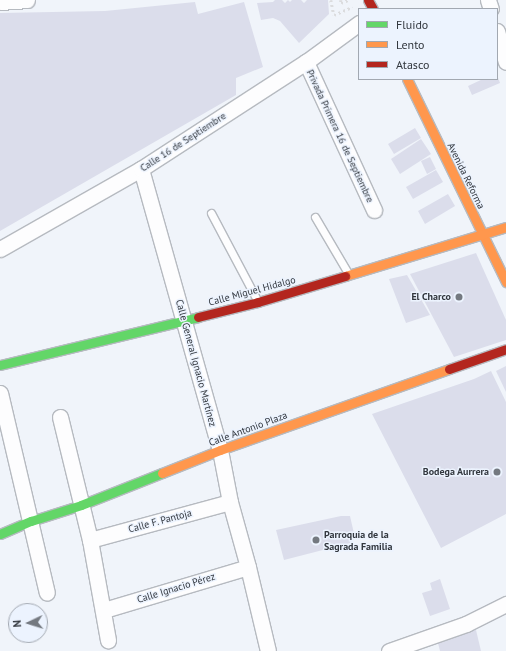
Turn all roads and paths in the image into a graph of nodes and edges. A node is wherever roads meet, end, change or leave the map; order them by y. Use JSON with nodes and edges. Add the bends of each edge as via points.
{"nodes":[{"id":1,"x":27,"y":0,"type":"edge"},
{"id":2,"x":331,"y":0,"type":"edge"},
{"id":3,"x":348,"y":0,"type":"edge"},
{"id":4,"x":368,"y":0,"type":"edge"},
{"id":5,"x":0,"y":2,"type":"edge"},
{"id":6,"x":341,"y":2,"type":"edge"},
{"id":7,"x":358,"y":24,"type":"edge"},
{"id":8,"x":498,"y":34,"type":"edge"},
{"id":9,"x":306,"y":62,"type":"junction"},
{"id":10,"x":506,"y":62,"type":"edge"},
{"id":11,"x":407,"y":80,"type":"edge"},
{"id":12,"x":141,"y":169,"type":"junction"},
{"id":13,"x":374,"y":210,"type":"dead end"},
{"id":14,"x":211,"y":213,"type":"dead end"},
{"id":15,"x":314,"y":217,"type":"dead end"},
{"id":16,"x":506,"y":227,"type":"edge"},
{"id":17,"x":482,"y":236,"type":"junction"},
{"id":18,"x":0,"y":249,"type":"edge"},
{"id":19,"x":349,"y":276,"type":"junction"},
{"id":20,"x":506,"y":282,"type":"edge"},
{"id":21,"x":258,"y":302,"type":"junction"},
{"id":22,"x":184,"y":319,"type":"junction"},
{"id":23,"x":506,"y":349,"type":"edge"},
{"id":24,"x":0,"y":365,"type":"edge"},
{"id":25,"x":0,"y":393,"type":"edge"},
{"id":26,"x":60,"y":417,"type":"dead end"},
{"id":27,"x":220,"y":450,"type":"junction"},
{"id":28,"x":230,"y":502,"type":"junction"},
{"id":29,"x":81,"y":505,"type":"junction"},
{"id":30,"x":31,"y":521,"type":"junction"},
{"id":31,"x":0,"y":534,"type":"edge"},
{"id":32,"x":90,"y":540,"type":"junction"},
{"id":33,"x":248,"y":567,"type":"junction"},
{"id":34,"x":47,"y":593,"type":"dead end"},
{"id":35,"x":506,"y":604,"type":"edge"},
{"id":36,"x":104,"y":610,"type":"junction"},
{"id":37,"x":108,"y":640,"type":"dead end"},
{"id":38,"x":268,"y":651,"type":"edge"},
{"id":39,"x":389,"y":651,"type":"edge"}],
"edges":[{"from":1,"to":5,"type":"street"},
{"from":2,"to":4,"type":"path","via":[[334,15]]},
{"from":3,"to":6,"type":"path"},
{"from":7,"to":9,"type":"street","name":"Calle 16 de Septiembre"},
{"from":8,"to":10,"type":"street"},
{"from":9,"to":12,"type":"street","name":"Calle 16 de Septiembre"},
{"from":9,"to":13,"type":"street","name":"Privada Primera 16 de Septiembre"},
{"from":11,"to":17,"type":"street","name":"Avenida Reforma"},
{"from":12,"to":18,"type":"street","name":"Calle 16 de Septiembre"},
{"from":12,"to":22,"type":"street","name":"Calle General Ignacio Martínez"},
{"from":14,"to":21,"type":"lane"},
{"from":15,"to":19,"type":"lane"},
{"from":16,"to":17,"type":"street","name":"Calle Miguel Hidalgo"},
{"from":17,"to":19,"type":"street","name":"Calle Miguel Hidalgo"},
{"from":17,"to":20,"type":"street","name":"Avenida Reforma"},
{"from":19,"to":21,"type":"street","name":"Calle Miguel Hidalgo"},
{"from":21,"to":22,"type":"street","name":"Calle Miguel Hidalgo"},
{"from":22,"to":24,"type":"street","name":"Calle Miguel Hidalgo"},
{"from":22,"to":27,"type":"street","name":"Calle General Ignacio Martínez"},
{"from":23,"to":27,"type":"street","name":"Calle Antonio Plaza"},
{"from":25,"to":30,"type":"street"},
{"from":26,"to":29,"type":"street"},
{"from":27,"to":28,"type":"street","name":"Calle General Ignacio Martínez"},
{"from":27,"to":29,"type":"street","name":"Calle Antonio Plaza"},
{"from":28,"to":32,"type":"street","name":"Calle F. Pantoja"},
{"from":28,"to":33,"type":"street","name":"Calle General Ignacio Martínez"},
{"from":29,"to":30,"type":"street","name":"Calle Antonio Plaza"},
{"from":29,"to":32,"type":"street"},
{"from":30,"to":31,"type":"street","name":"Calle Antonio Plaza"},
{"from":30,"to":34,"type":"street"},
{"from":32,"to":36,"type":"street"},
{"from":33,"to":36,"type":"street","name":"Calle Ignacio Pérez"},
{"from":33,"to":38,"type":"street","name":"Calle General Ignacio Martínez"},
{"from":35,"to":39,"type":"street","via":[[466,624]]},
{"from":36,"to":37,"type":"street"}]}
